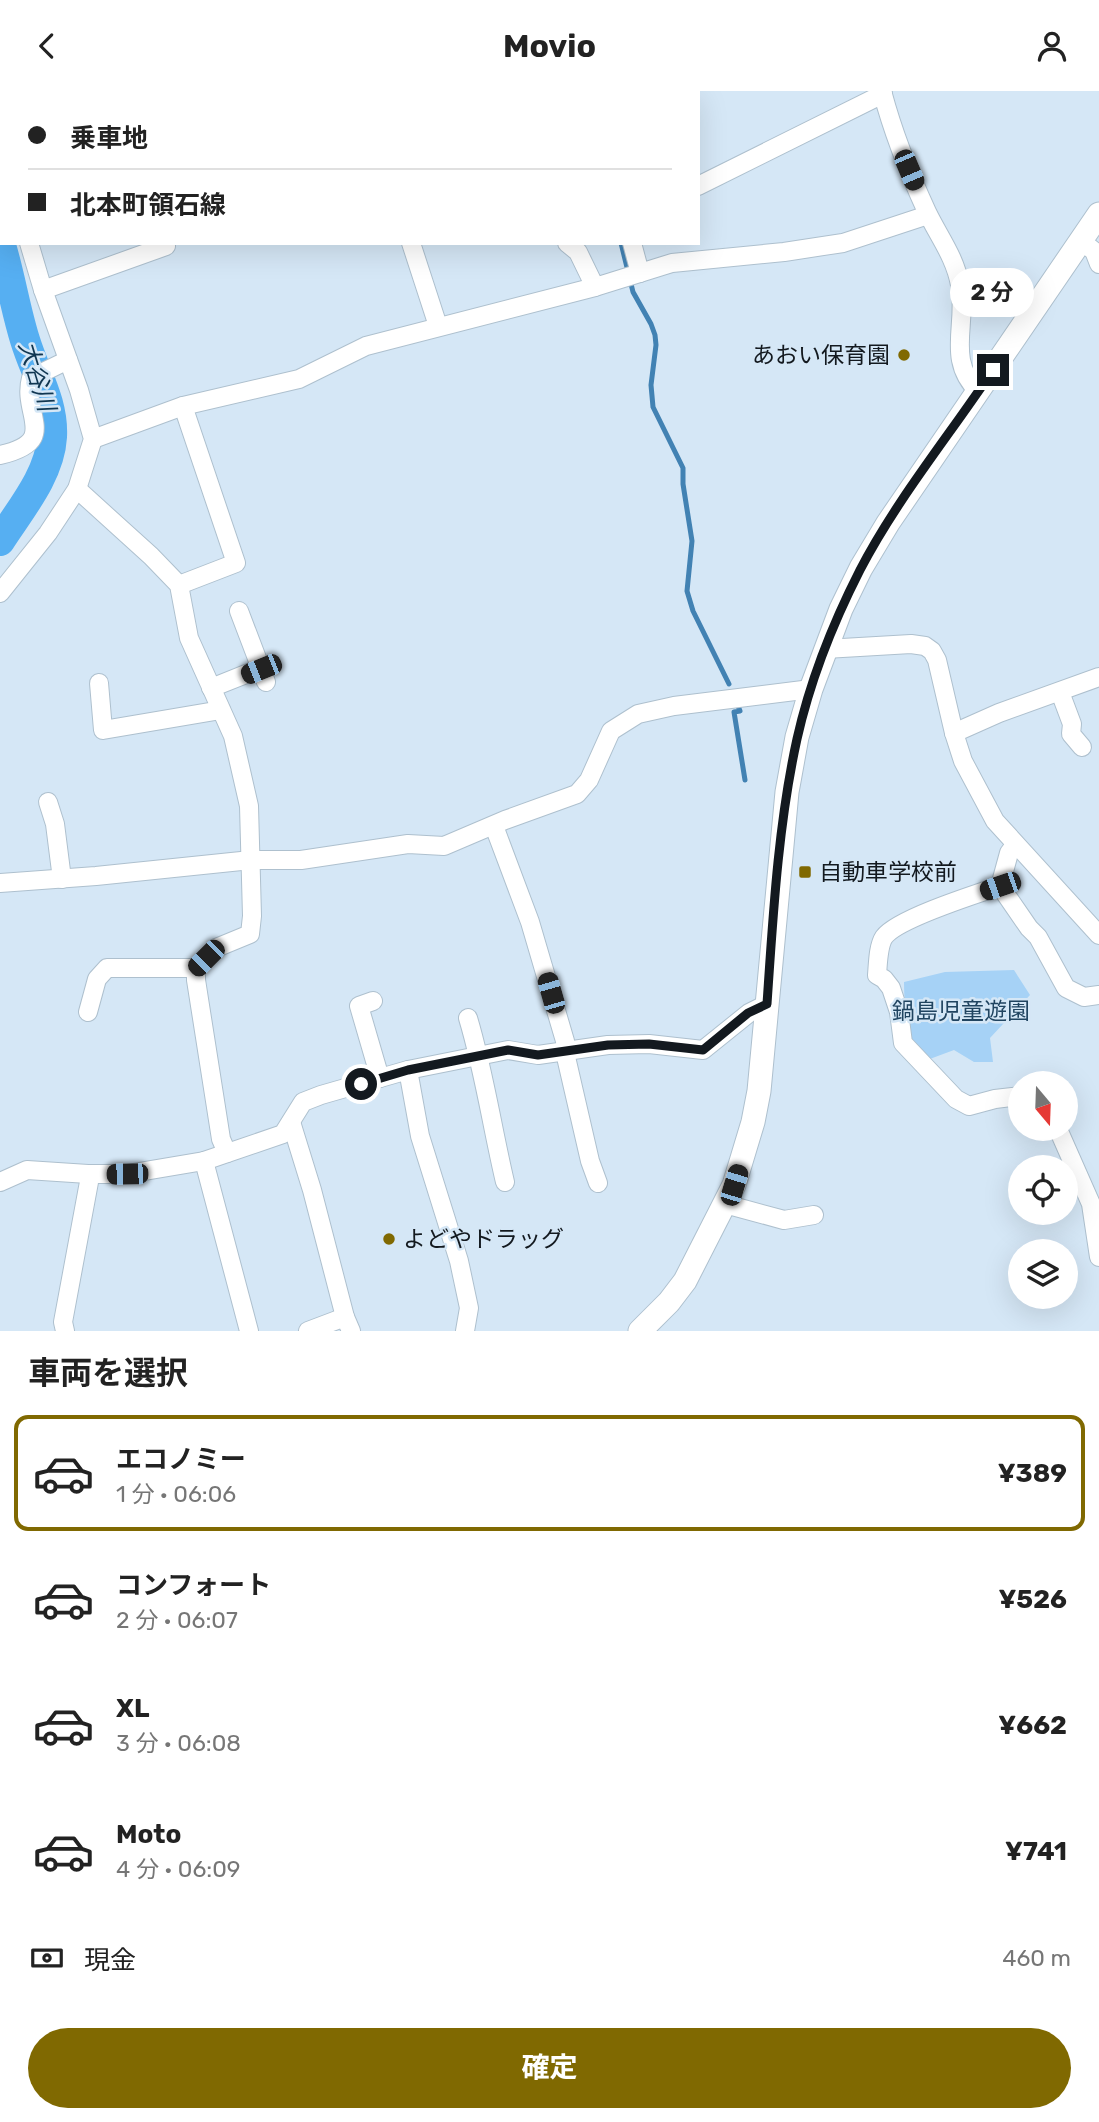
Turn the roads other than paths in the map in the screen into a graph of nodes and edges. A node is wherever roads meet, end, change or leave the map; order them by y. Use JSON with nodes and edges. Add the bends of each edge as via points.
{"nodes":[{"id":1,"x":883,"y":93,"type":"edge"},
{"id":2,"x":700,"y":185,"type":"edge"},
{"id":3,"x":1099,"y":214,"type":"edge"},
{"id":4,"x":928,"y":215,"type":"junction"},
{"id":5,"x":1081,"y":241,"type":"junction"},
{"id":6,"x":30,"y":245,"type":"edge"},
{"id":7,"x":412,"y":245,"type":"edge"},
{"id":8,"x":569,"y":245,"type":"edge"},
{"id":9,"x":632,"y":245,"type":"edge"},
{"id":10,"x":166,"y":246,"type":"dead end"},
{"id":11,"x":1099,"y":264,"type":"edge"},
{"id":12,"x":634,"y":275,"type":"junction"},
{"id":13,"x":595,"y":287,"type":"junction"},
{"id":14,"x":43,"y":290,"type":"junction"},
{"id":15,"x":438,"y":326,"type":"junction"},
{"id":16,"x":68,"y":361,"type":"junction"},
{"id":17,"x":979,"y":392,"type":"junction"},
{"id":18,"x":183,"y":406,"type":"junction"},
{"id":19,"x":93,"y":439,"type":"junction"},
{"id":20,"x":0,"y":455,"type":"edge"},
{"id":21,"x":77,"y":489,"type":"junction"},
{"id":22,"x":179,"y":585,"type":"junction"},
{"id":23,"x":0,"y":593,"type":"edge"},
{"id":24,"x":239,"y":611,"type":"dead end"},
{"id":25,"x":825,"y":649,"type":"junction"},
{"id":26,"x":1099,"y":677,"type":"edge"},
{"id":27,"x":99,"y":683,"type":"dead end"},
{"id":28,"x":211,"y":688,"type":"junction"},
{"id":29,"x":811,"y":689,"type":"junction"},
{"id":30,"x":1060,"y":691,"type":"junction"},
{"id":31,"x":221,"y":711,"type":"junction"},
{"id":32,"x":954,"y":733,"type":"junction"},
{"id":33,"x":1082,"y":747,"type":"dead end"},
{"id":34,"x":48,"y":802,"type":"dead end"},
{"id":35,"x":494,"y":825,"type":"junction"},
{"id":36,"x":1015,"y":845,"type":"junction"},
{"id":37,"x":251,"y":860,"type":"junction"},
{"id":38,"x":62,"y":879,"type":"junction"},
{"id":39,"x":0,"y":883,"type":"edge"},
{"id":40,"x":1000,"y":886,"type":"junction"},
{"id":41,"x":1099,"y":935,"type":"edge"},
{"id":42,"x":196,"y":968,"type":"junction"},
{"id":43,"x":1099,"y":995,"type":"edge"},
{"id":44,"x":373,"y":1002,"type":"dead end"},
{"id":45,"x":767,"y":1004,"type":"junction"},
{"id":46,"x":88,"y":1012,"type":"dead end"},
{"id":47,"x":468,"y":1018,"type":"dead end"},
{"id":48,"x":566,"y":1051,"type":"junction"},
{"id":49,"x":480,"y":1056,"type":"junction"},
{"id":50,"x":408,"y":1070,"type":"junction"},
{"id":51,"x":380,"y":1078,"type":"junction"},
{"id":52,"x":1008,"y":1097,"type":"edge"},
{"id":53,"x":291,"y":1122,"type":"junction"},
{"id":54,"x":1063,"y":1141,"type":"edge"},
{"id":55,"x":227,"y":1153,"type":"junction"},
{"id":56,"x":204,"y":1161,"type":"junction"},
{"id":57,"x":88,"y":1174,"type":"junction"},
{"id":58,"x":0,"y":1182,"type":"edge"},
{"id":59,"x":505,"y":1182,"type":"dead end"},
{"id":60,"x":598,"y":1183,"type":"dead end"},
{"id":61,"x":725,"y":1203,"type":"junction"},
{"id":62,"x":814,"y":1215,"type":"dead end"},
{"id":63,"x":1099,"y":1257,"type":"edge"},
{"id":64,"x":348,"y":1324,"type":"edge"},
{"id":65,"x":65,"y":1331,"type":"edge"},
{"id":66,"x":248,"y":1331,"type":"edge"},
{"id":67,"x":308,"y":1331,"type":"edge"},
{"id":68,"x":465,"y":1331,"type":"edge"},
{"id":69,"x":640,"y":1331,"type":"edge"}],
"edges":[{"from":1,"to":2,"type":"street"},
{"from":1,"to":4,"type":"street"},
{"from":3,"to":5,"type":"main road"},
{"from":4,"to":12,"type":"street","via":[[843,243],[672,263]]},
{"from":4,"to":17,"type":"street","via":[[952,257],[960,283],[962,366]]},
{"from":5,"to":11,"type":"street","via":[[1094,250]]},
{"from":5,"to":17,"type":"main road"},
{"from":6,"to":14,"type":"street"},
{"from":7,"to":15,"type":"street"},
{"from":8,"to":13,"type":"street","via":[[578,252]]},
{"from":9,"to":12,"type":"street"},
{"from":10,"to":14,"type":"street"},
{"from":12,"to":13,"type":"street"},
{"from":13,"to":15,"type":"street"},
{"from":14,"to":16,"type":"street"},
{"from":15,"to":18,"type":"street","via":[[366,347],[299,379]]},
{"from":16,"to":19,"type":"street"},
{"from":16,"to":20,"type":"street","via":[[31,378],[33,436],[28,445]]},
{"from":17,"to":25,"type":"main road","via":[[881,534]]},
{"from":18,"to":19,"type":"street"},
{"from":18,"to":22,"type":"street","via":[[236,563]]},
{"from":19,"to":21,"type":"street"},
{"from":21,"to":22,"type":"street"},
{"from":21,"to":23,"type":"street"},
{"from":22,"to":28,"type":"street","via":[[189,638]]},
{"from":24,"to":28,"type":"street","via":[[264,675]]},
{"from":25,"to":29,"type":"main road"},
{"from":25,"to":32,"type":"street","via":[[925,646],[937,660]]},
{"from":26,"to":30,"type":"street"},
{"from":27,"to":31,"type":"street","via":[[103,730]]},
{"from":28,"to":31,"type":"street"},
{"from":29,"to":35,"type":"street","via":[[638,713],[611,731],[589,780],[577,794]]},
{"from":29,"to":45,"type":"main road","via":[[787,792]]},
{"from":30,"to":32,"type":"street"},
{"from":30,"to":33,"type":"street","via":[[1072,724],[1070,734]]},
{"from":31,"to":37,"type":"street","via":[[233,736],[249,806]]},
{"from":32,"to":36,"type":"street","via":[[963,761],[995,821]]},
{"from":34,"to":38,"type":"street"},
{"from":35,"to":37,"type":"street","via":[[444,846],[408,844],[301,860]]},
{"from":35,"to":48,"type":"street","via":[[530,922]]},
{"from":36,"to":40,"type":"street"},
{"from":36,"to":41,"type":"street"},
{"from":37,"to":38,"type":"street"},
{"from":37,"to":42,"type":"street","via":[[250,934],[216,948]]},
{"from":38,"to":39,"type":"street"},
{"from":40,"to":43,"type":"street","via":[[1038,937],[1066,988],[1084,997]]},
{"from":40,"to":52,"type":"street","via":[[934,908],[889,932],[883,939],[877,975],[891,988],[903,1043],[956,1099],[969,1106]]},
{"from":42,"to":46,"type":"street","via":[[107,968],[97,979]]},
{"from":42,"to":55,"type":"street","via":[[221,1139]]},
{"from":44,"to":51,"type":"street","via":[[359,1006]]},
{"from":45,"to":48,"type":"street","via":[[748,1013],[703,1050],[649,1044]]},
{"from":45,"to":61,"type":"main road","via":[[753,1122]]},
{"from":47,"to":49,"type":"street"},
{"from":48,"to":49,"type":"street","via":[[538,1055],[508,1050]]},
{"from":48,"to":60,"type":"street"},
{"from":49,"to":50,"type":"street"},
{"from":49,"to":59,"type":"street"},
{"from":50,"to":51,"type":"street"},
{"from":50,"to":68,"type":"street","via":[[420,1136],[459,1261],[468,1308]]},
{"from":51,"to":53,"type":"street","via":[[303,1102]]},
{"from":53,"to":55,"type":"street","via":[[283,1134]]},
{"from":53,"to":64,"type":"street"},
{"from":54,"to":63,"type":"street","via":[[1091,1204]]},
{"from":55,"to":56,"type":"street"},
{"from":56,"to":57,"type":"street","via":[[127,1174]]},
{"from":56,"to":66,"type":"street"},
{"from":57,"to":58,"type":"street","via":[[27,1170]]},
{"from":57,"to":65,"type":"street"},
{"from":61,"to":62,"type":"street","via":[[784,1220]]},
{"from":61,"to":69,"type":"main road","via":[[685,1280]]},
{"from":64,"to":67,"type":"street"}]}
